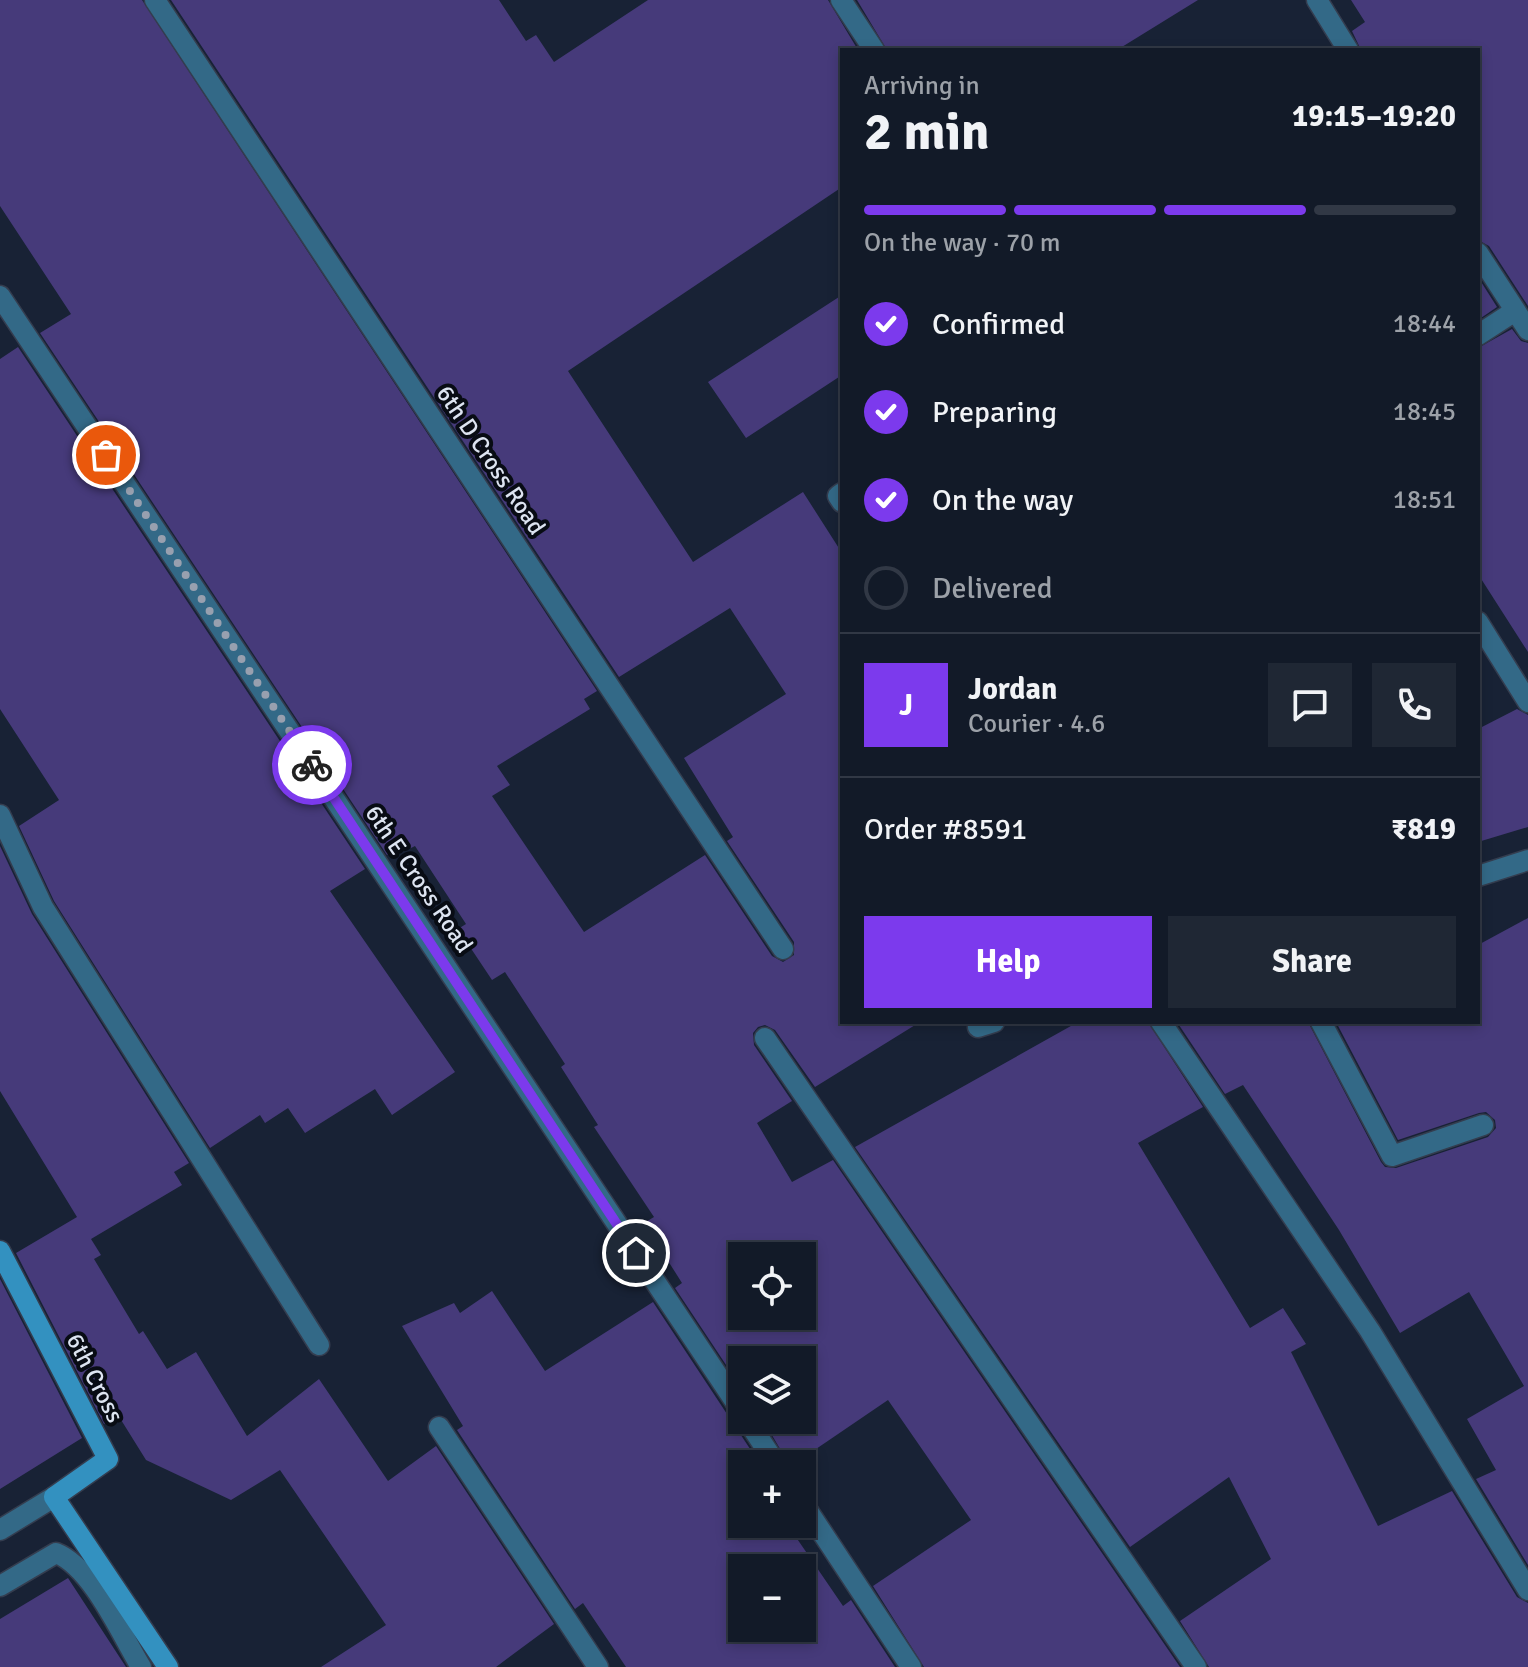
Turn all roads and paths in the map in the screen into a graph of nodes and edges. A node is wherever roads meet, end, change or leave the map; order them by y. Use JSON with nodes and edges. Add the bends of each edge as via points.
{"nodes":[{"id":1,"x":155,"y":0,"type":"edge"},
{"id":2,"x":841,"y":0,"type":"edge"},
{"id":3,"x":1317,"y":0,"type":"edge"},
{"id":4,"x":873,"y":48,"type":"edge"},
{"id":5,"x":1347,"y":48,"type":"edge"},
{"id":6,"x":1480,"y":256,"type":"edge"},
{"id":7,"x":0,"y":296,"type":"edge"},
{"id":8,"x":1515,"y":311,"type":"junction"},
{"id":9,"x":1528,"y":330,"type":"edge"},
{"id":10,"x":1480,"y":334,"type":"edge"},
{"id":11,"x":1480,"y":625,"type":"edge"},
{"id":12,"x":1528,"y":702,"type":"edge"},
{"id":13,"x":0,"y":815,"type":"edge"},
{"id":14,"x":1528,"y":860,"type":"edge"},
{"id":15,"x":1480,"y":875,"type":"edge"},
{"id":16,"x":783,"y":949,"type":"dead end"},
{"id":17,"x":1162,"y":1024,"type":"edge"},
{"id":18,"x":1322,"y":1024,"type":"edge"},
{"id":19,"x":765,"y":1038,"type":"dead end"},
{"id":20,"x":1483,"y":1125,"type":"dead end"},
{"id":21,"x":0,"y":1251,"type":"edge"},
{"id":22,"x":319,"y":1345,"type":"dead end"},
{"id":23,"x":728,"y":1391,"type":"edge"},
{"id":24,"x":439,"y":1427,"type":"dead end"},
{"id":25,"x":54,"y":1497,"type":"junction"},
{"id":26,"x":816,"y":1523,"type":"edge"},
{"id":27,"x":0,"y":1530,"type":"edge"},
{"id":28,"x":0,"y":1586,"type":"edge"},
{"id":29,"x":1528,"y":1590,"type":"edge"},
{"id":30,"x":141,"y":1667,"type":"edge"},
{"id":31,"x":168,"y":1667,"type":"edge"},
{"id":32,"x":598,"y":1667,"type":"edge"},
{"id":33,"x":911,"y":1667,"type":"edge"},
{"id":34,"x":1196,"y":1667,"type":"edge"}],
"edges":[{"from":1,"to":16,"type":"street","name":"6th D Cross Road"},
{"from":2,"to":4,"type":"street"},
{"from":3,"to":5,"type":"street"},
{"from":6,"to":8,"type":"street"},
{"from":7,"to":23,"type":"street","name":"6th E Cross Road"},
{"from":8,"to":9,"type":"street"},
{"from":8,"to":10,"type":"street"},
{"from":11,"to":12,"type":"street"},
{"from":13,"to":22,"type":"street","via":[[43,907]]},
{"from":14,"to":15,"type":"street"},
{"from":17,"to":29,"type":"street","via":[[1370,1331]]},
{"from":18,"to":20,"type":"street","via":[[1392,1156]]},
{"from":19,"to":34,"type":"street"},
{"from":21,"to":25,"type":"street","name":"6th Cross","via":[[108,1459]]},
{"from":24,"to":32,"type":"street"},
{"from":25,"to":27,"type":"street"},
{"from":25,"to":31,"type":"street"},
{"from":26,"to":33,"type":"street"},
{"from":28,"to":30,"type":"street","via":[[56,1553],[71,1558]]}]}
